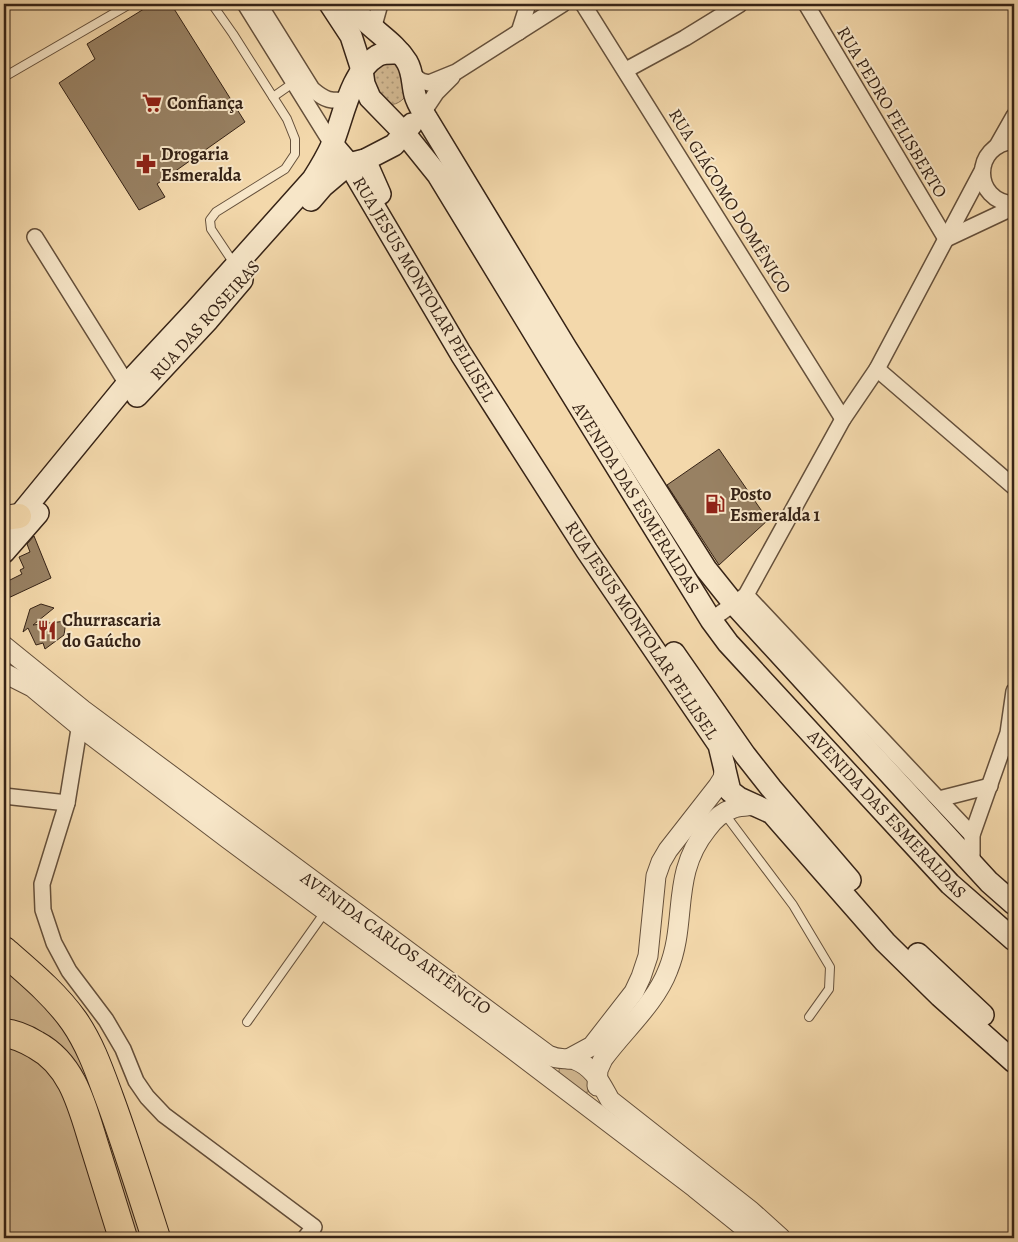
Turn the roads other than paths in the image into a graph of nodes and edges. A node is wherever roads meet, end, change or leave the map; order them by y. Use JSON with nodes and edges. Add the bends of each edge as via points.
{"nodes":[{"id":1,"x":130,"y":4,"type":"edge"},
{"id":2,"x":212,"y":4,"type":"edge"},
{"id":3,"x":245,"y":4,"type":"edge"},
{"id":4,"x":259,"y":4,"type":"edge"},
{"id":5,"x":330,"y":4,"type":"edge"},
{"id":6,"x":351,"y":4,"type":"edge"},
{"id":7,"x":380,"y":4,"type":"edge"},
{"id":8,"x":528,"y":4,"type":"edge"},
{"id":9,"x":563,"y":4,"type":"edge"},
{"id":10,"x":583,"y":4,"type":"edge"},
{"id":11,"x":740,"y":4,"type":"edge"},
{"id":12,"x":806,"y":4,"type":"edge"},
{"id":13,"x":373,"y":29,"type":"junction"},
{"id":14,"x":519,"y":32,"type":"junction"},
{"id":15,"x":355,"y":48,"type":"junction"},
{"id":16,"x":400,"y":53,"type":"junction"},
{"id":17,"x":362,"y":70,"type":"junction"},
{"id":18,"x":626,"y":70,"type":"junction"},
{"id":19,"x":456,"y":72,"type":"junction"},
{"id":20,"x":412,"y":75,"type":"junction"},
{"id":21,"x":4,"y":78,"type":"edge"},
{"id":22,"x":294,"y":83,"type":"junction"},
{"id":23,"x":273,"y":97,"type":"junction"},
{"id":24,"x":348,"y":100,"type":"junction"},
{"id":25,"x":419,"y":103,"type":"junction"},
{"id":26,"x":379,"y":108,"type":"junction"},
{"id":27,"x":1014,"y":116,"type":"edge"},
{"id":28,"x":404,"y":134,"type":"junction"},
{"id":29,"x":1014,"y":141,"type":"edge"},
{"id":30,"x":332,"y":144,"type":"junction"},
{"id":31,"x":997,"y":146,"type":"junction"},
{"id":32,"x":357,"y":162,"type":"junction"},
{"id":33,"x":982,"y":171,"type":"junction"},
{"id":34,"x":1014,"y":205,"type":"edge"},
{"id":35,"x":279,"y":227,"type":"junction"},
{"id":36,"x":35,"y":237,"type":"dead end"},
{"id":37,"x":946,"y":239,"type":"junction"},
{"id":38,"x":236,"y":266,"type":"junction"},
{"id":39,"x":202,"y":316,"type":"junction"},
{"id":40,"x":452,"y":327,"type":"junction"},
{"id":41,"x":558,"y":354,"type":"junction"},
{"id":42,"x":877,"y":368,"type":"junction"},
{"id":43,"x":133,"y":389,"type":"junction"},
{"id":44,"x":843,"y":419,"type":"junction"},
{"id":45,"x":1014,"y":487,"type":"edge"},
{"id":46,"x":9,"y":521,"type":"edge"},
{"id":47,"x":4,"y":552,"type":"edge"},
{"id":48,"x":741,"y":600,"type":"junction"},
{"id":49,"x":711,"y":620,"type":"junction"},
{"id":50,"x":4,"y":646,"type":"edge"},
{"id":51,"x":4,"y":673,"type":"edge"},
{"id":52,"x":1014,"y":691,"type":"edge"},
{"id":53,"x":81,"y":718,"type":"junction"},
{"id":54,"x":1011,"y":732,"type":"edge"},
{"id":55,"x":745,"y":754,"type":"junction"},
{"id":56,"x":725,"y":766,"type":"junction"},
{"id":57,"x":990,"y":786,"type":"junction"},
{"id":58,"x":771,"y":788,"type":"junction"},
{"id":59,"x":4,"y":796,"type":"edge"},
{"id":60,"x":940,"y":799,"type":"junction"},
{"id":61,"x":67,"y":803,"type":"junction"},
{"id":62,"x":756,"y":805,"type":"junction"},
{"id":63,"x":724,"y":813,"type":"junction"},
{"id":64,"x":233,"y":832,"type":"junction"},
{"id":65,"x":972,"y":835,"type":"junction"},
{"id":66,"x":972,"y":863,"type":"junction"},
{"id":67,"x":1014,"y":904,"type":"edge"},
{"id":68,"x":326,"y":910,"type":"junction"},
{"id":69,"x":1014,"y":940,"type":"edge"},
{"id":70,"x":4,"y":950,"type":"edge"},
{"id":71,"x":809,"y":1017,"type":"dead end"},
{"id":72,"x":246,"y":1022,"type":"dead end"},
{"id":73,"x":4,"y":1033,"type":"edge"},
{"id":74,"x":1014,"y":1044,"type":"edge"},
{"id":75,"x":565,"y":1059,"type":"junction"},
{"id":76,"x":1014,"y":1062,"type":"edge"},
{"id":77,"x":597,"y":1076,"type":"junction"},
{"id":78,"x":567,"y":1092,"type":"junction"},
{"id":79,"x":700,"y":1181,"type":"junction"},
{"id":80,"x":123,"y":1238,"type":"edge"},
{"id":81,"x":156,"y":1238,"type":"edge"},
{"id":82,"x":305,"y":1238,"type":"edge"},
{"id":83,"x":757,"y":1238,"type":"edge"},
{"id":84,"x":781,"y":1238,"type":"edge"}],
"edges":[{"from":1,"to":21,"type":"lane"},
{"from":2,"to":23,"type":"lane"},
{"from":3,"to":22,"type":"street"},
{"from":4,"to":24,"type":"street","via":[[312,90],[323,98]]},
{"from":5,"to":15,"type":"main road","name":"AVENIDA DAS ESMERALDAS"},
{"from":6,"to":13,"type":"main road"},
{"from":7,"to":13,"type":"street"},
{"from":8,"to":14,"type":"street"},
{"from":9,"to":14,"type":"street"},
{"from":10,"to":18,"type":"street","name":"RUA GIÁCOMO DOMÊNICO"},
{"from":11,"to":18,"type":"street"},
{"from":12,"to":37,"type":"street","name":"RUA PEDRO FELISBERTO"},
{"from":13,"to":15,"type":"main road"},
{"from":13,"to":16,"type":"main road"},
{"from":14,"to":19,"type":"street"},
{"from":15,"to":17,"type":"main road","name":"AVENIDA DAS ESMERALDAS"},
{"from":16,"to":17,"type":"main road","via":[[377,56]]},
{"from":16,"to":20,"type":"main road"},
{"from":17,"to":24,"type":"main road","name":"RUA DAS ROSEIRAS"},
{"from":17,"to":26,"type":"main road","name":"AVENIDA DAS ESMERALDAS","via":[[370,98]]},
{"from":18,"to":44,"type":"street","name":"RUA GIÁCOMO DOMÊNICO"},
{"from":19,"to":20,"type":"street","via":[[430,83]]},
{"from":19,"to":25,"type":"street","via":[[428,105]]},
{"from":20,"to":25,"type":"main road"},
{"from":22,"to":23,"type":"lane"},
{"from":22,"to":30,"type":"street"},
{"from":23,"to":38,"type":"lane","via":[[295,139],[294,154],[285,169],[216,212],[210,220],[211,229]]},
{"from":24,"to":30,"type":"main road","name":"RUA DAS ROSEIRAS"},
{"from":25,"to":26,"type":"main road","via":[[389,112]]},
{"from":25,"to":28,"type":"main road","name":"RUA DAS ROSEIRAS"},
{"from":25,"to":41,"type":"main road","name":"AVENIDA DAS ESMERALDAS"},
{"from":26,"to":28,"type":"main road","name":"AVENIDA DAS ESMERALDAS"},
{"from":27,"to":31,"type":"street"},
{"from":28,"to":32,"type":"main road","name":"RUA DAS ROSEIRAS","via":[[394,145]]},
{"from":28,"to":41,"type":"main road","name":"AVENIDA DAS ESMERALDAS","via":[[438,175]]},
{"from":29,"to":31,"type":"street"},
{"from":30,"to":32,"type":"main road","name":"RUA JESUS MONTOLAR PELLISEL"},
{"from":30,"to":35,"type":"main road","name":"RUA DAS ROSEIRAS","via":[[322,166]]},
{"from":31,"to":33,"type":"street","via":[[987,156]]},
{"from":32,"to":35,"type":"main road","name":"RUA DAS ROSEIRAS","via":[[323,186]]},
{"from":32,"to":40,"type":"main road","name":"RUA JESUS MONTOLAR PELLISEL"},
{"from":33,"to":34,"type":"street","via":[[987,190],[1002,202]]},
{"from":33,"to":37,"type":"street"},
{"from":34,"to":37,"type":"street"},
{"from":35,"to":38,"type":"main road","name":"RUA DAS ROSEIRAS"},
{"from":35,"to":39,"type":"main road","name":"RUA DAS ROSEIRAS"},
{"from":36,"to":43,"type":"street"},
{"from":37,"to":42,"type":"street"},
{"from":38,"to":39,"type":"main road","name":"RUA DAS ROSEIRAS"},
{"from":39,"to":43,"type":"main road","name":"RUA DAS ROSEIRAS"},
{"from":40,"to":55,"type":"main road","name":"RUA JESUS MONTOLAR PELLISEL"},
{"from":40,"to":56,"type":"main road","name":"RUA JESUS MONTOLAR PELLISEL","via":[[587,551],[719,745]]},
{"from":41,"to":48,"type":"main road","name":"AVENIDA DAS ESMERALDAS","via":[[706,569]]},
{"from":41,"to":49,"type":"main road","name":"AVENIDA DAS ESMERALDAS"},
{"from":42,"to":44,"type":"street"},
{"from":42,"to":45,"type":"street"},
{"from":43,"to":46,"type":"main road","name":"RUA DAS ROSEIRAS"},
{"from":43,"to":47,"type":"main road","name":"RUA DAS ROSEIRAS"},
{"from":44,"to":48,"type":"street"},
{"from":48,"to":49,"type":"street"},
{"from":48,"to":60,"type":"street"},
{"from":48,"to":66,"type":"main road","name":"AVENIDA DAS ESMERALDAS"},
{"from":49,"to":69,"type":"main road","name":"AVENIDA DAS ESMERALDAS","via":[[728,643],[950,884]]},
{"from":50,"to":53,"type":"street","name":"AVENIDA CARLOS ARTÊNCIO"},
{"from":51,"to":53,"type":"street","name":"AVENIDA CARLOS ARTÊNCIO"},
{"from":52,"to":54,"type":"street"},
{"from":53,"to":61,"type":"street"},
{"from":53,"to":64,"type":"street","name":"AVENIDA CARLOS ARTÊNCIO"},
{"from":54,"to":57,"type":"street"},
{"from":55,"to":56,"type":"main road","via":[[730,758]]},
{"from":55,"to":58,"type":"main road","name":"RUA JESUS MONTOLAR PELLISEL"},
{"from":56,"to":62,"type":"main road","name":"RUA JESUS MONTOLAR PELLISEL","via":[[730,791]]},
{"from":56,"to":75,"type":"street","via":[[718,786],[661,862],[655,882],[648,956],[634,992],[592,1046]]},
{"from":57,"to":60,"type":"street"},
{"from":57,"to":65,"type":"street"},
{"from":58,"to":62,"type":"main road","via":[[766,799]]},
{"from":58,"to":74,"type":"main road","name":"RUA JESUS MONTOLAR PELLISEL","via":[[896,934]]},
{"from":59,"to":61,"type":"street"},
{"from":60,"to":65,"type":"street"},
{"from":61,"to":82,"type":"street","via":[[42,884],[43,910],[54,943],[69,971],[106,1020],[146,1097],[164,1115],[314,1228]]},
{"from":62,"to":63,"type":"street"},
{"from":62,"to":76,"type":"main road","name":"RUA JESUS MONTOLAR PELLISEL","via":[[772,813],[885,942]]},
{"from":63,"to":71,"type":"lane","via":[[793,905],[830,968],[829,989]]},
{"from":63,"to":77,"type":"street","via":[[710,825],[690,855],[674,954],[668,971],[650,1000],[603,1059]]},
{"from":64,"to":68,"type":"street","name":"AVENIDA CARLOS ARTÊNCIO"},
{"from":64,"to":75,"type":"street","name":"AVENIDA CARLOS ARTÊNCIO","via":[[548,1055]]},
{"from":65,"to":66,"type":"street"},
{"from":66,"to":67,"type":"main road","name":"AVENIDA DAS ESMERALDAS"},
{"from":68,"to":72,"type":"lane"},
{"from":68,"to":78,"type":"street","name":"AVENIDA CARLOS ARTÊNCIO"},
{"from":70,"to":81,"type":"highway","via":[[58,1002],[84,1037],[118,1120]]},
{"from":73,"to":80,"type":"highway","via":[[26,1039],[44,1049],[67,1073],[80,1101]]},
{"from":75,"to":77,"type":"street","name":"AVENIDA CARLOS ARTÊNCIO","via":[[584,1064]]},
{"from":75,"to":78,"type":"street","via":[[556,1072]]},
{"from":77,"to":78,"type":"street","via":[[597,1087],[591,1095],[585,1097]]},
{"from":77,"to":79,"type":"street","name":"AVENIDA CARLOS ARTÊNCIO","via":[[610,1100]]},
{"from":78,"to":79,"type":"street","name":"AVENIDA CARLOS ARTÊNCIO"},
{"from":79,"to":83,"type":"street","name":"AVENIDA CARLOS ARTÊNCIO"},
{"from":79,"to":84,"type":"street","name":"AVENIDA CARLOS ARTÊNCIO","via":[[751,1211]]}]}
